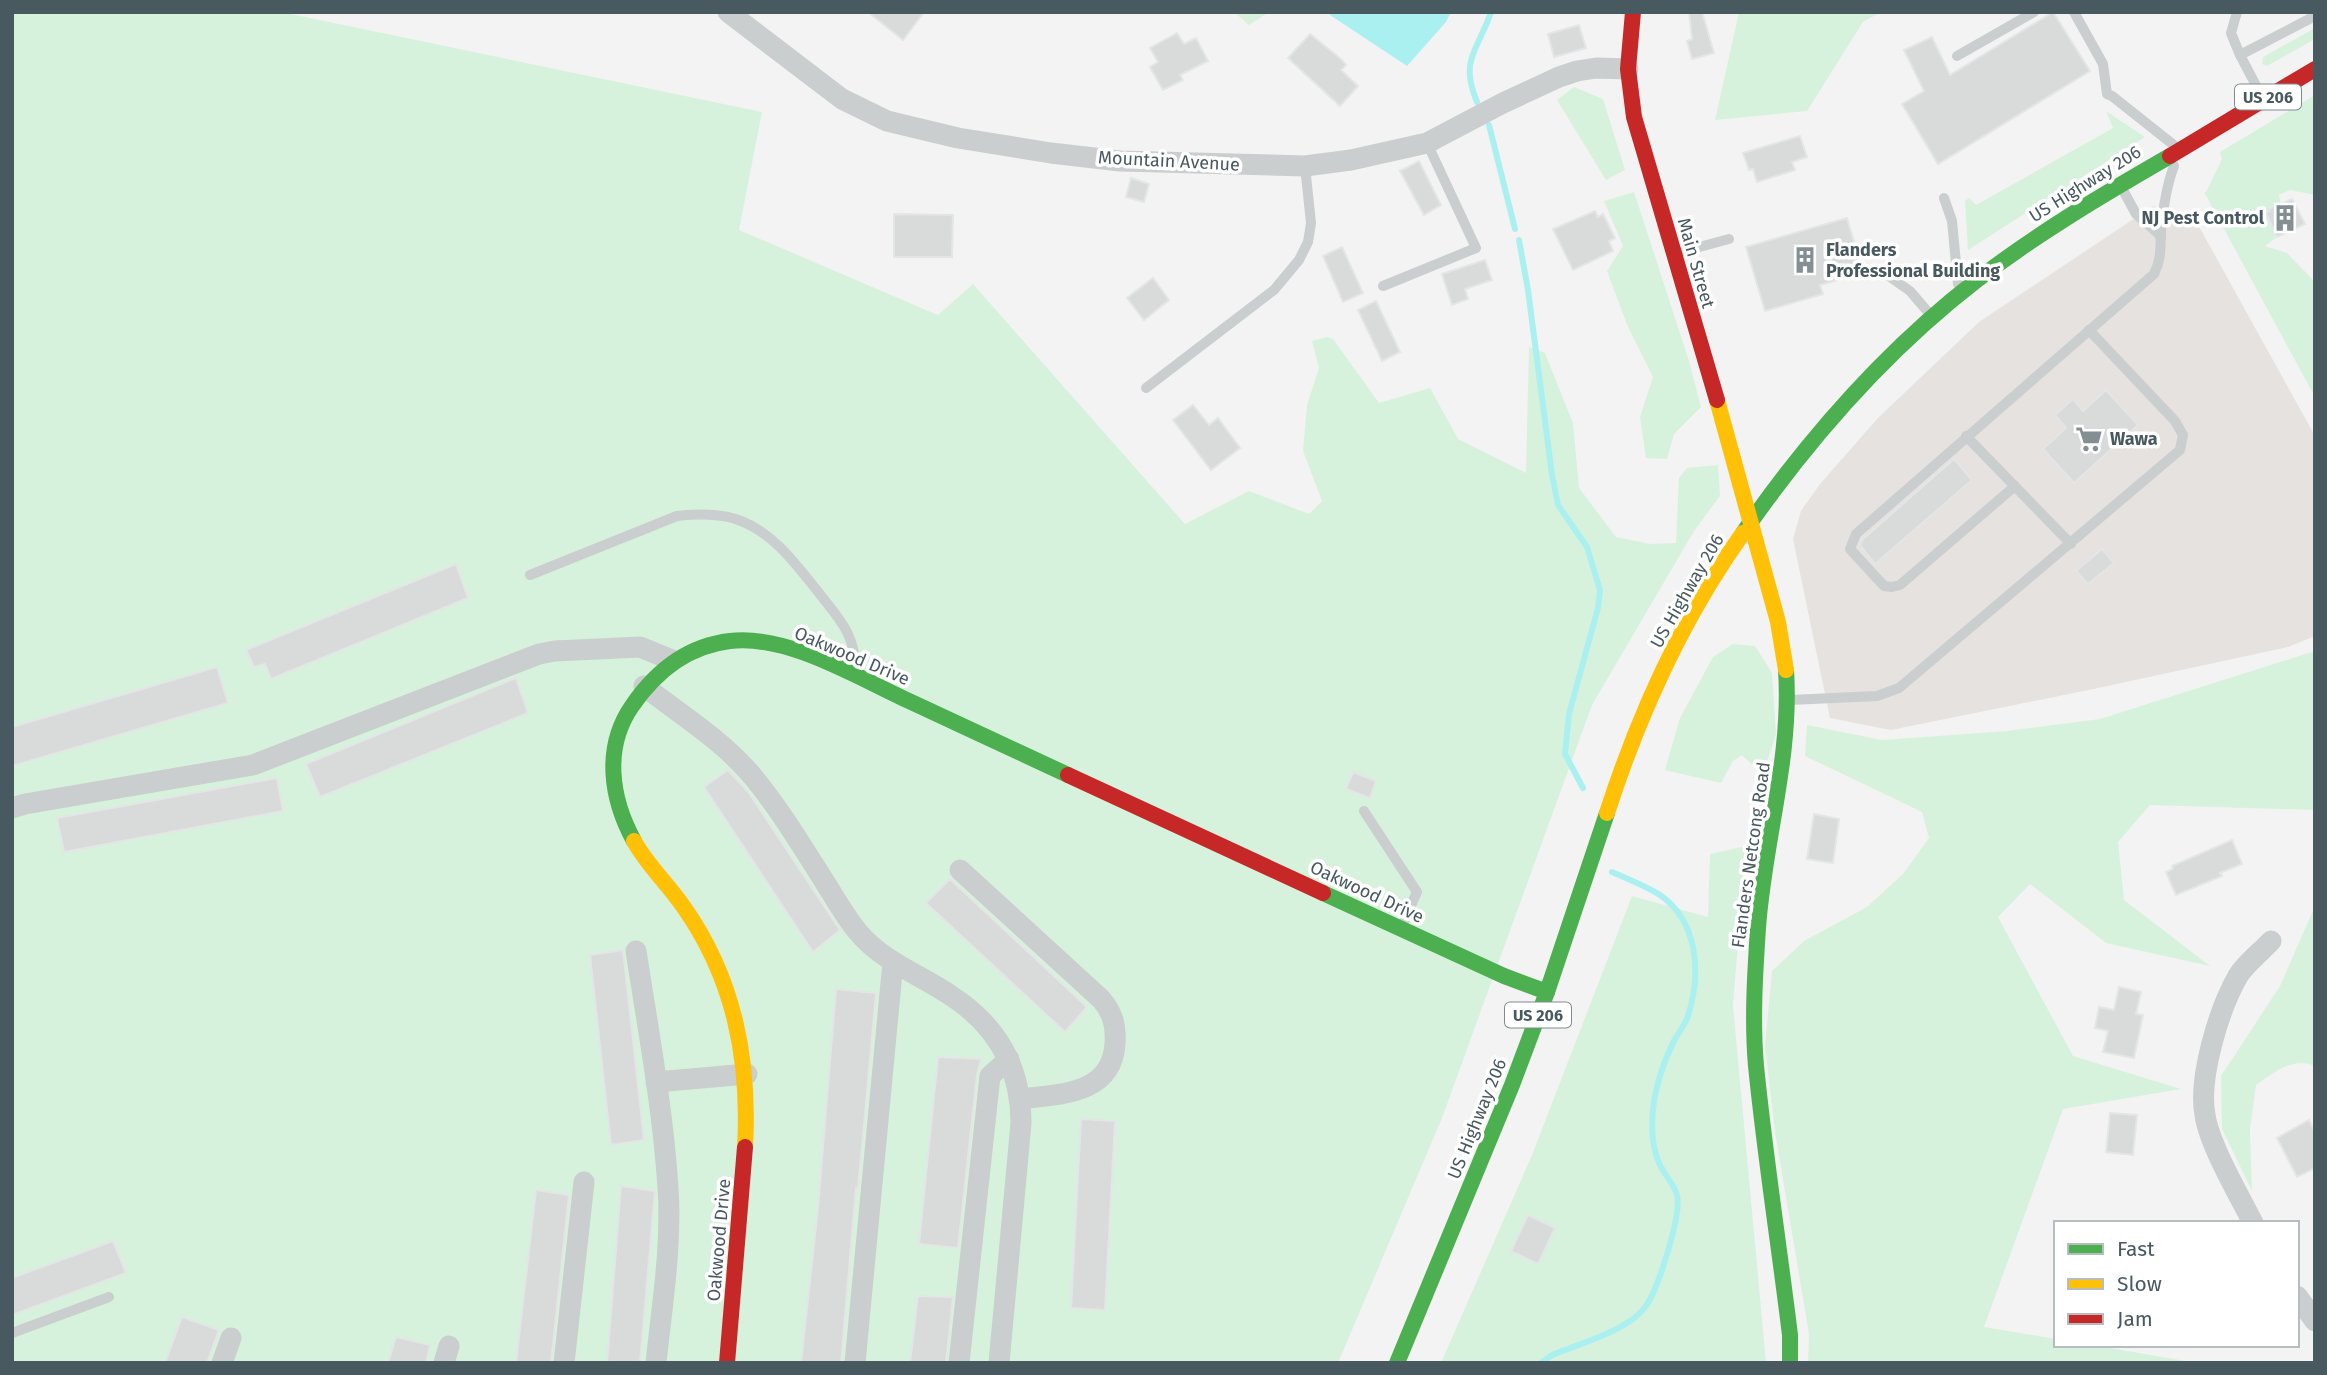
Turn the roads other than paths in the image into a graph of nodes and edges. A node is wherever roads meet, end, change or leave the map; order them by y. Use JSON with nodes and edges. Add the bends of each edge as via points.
{"nodes":[{"id":1,"x":728,"y":12,"type":"edge"},
{"id":2,"x":1633,"y":12,"type":"edge"},
{"id":3,"x":2034,"y":12,"type":"edge"},
{"id":4,"x":2074,"y":12,"type":"edge"},
{"id":5,"x":2237,"y":12,"type":"edge"},
{"id":6,"x":2315,"y":16,"type":"edge"},
{"id":7,"x":2240,"y":55,"type":"junction"},
{"id":8,"x":1957,"y":56,"type":"dead end"},
{"id":9,"x":1628,"y":69,"type":"junction"},
{"id":10,"x":2315,"y":69,"type":"edge"},
{"id":11,"x":2264,"y":100,"type":"junction"},
{"id":12,"x":1427,"y":143,"type":"junction"},
{"id":13,"x":2180,"y":150,"type":"junction"},
{"id":14,"x":1306,"y":166,"type":"junction"},
{"id":15,"x":2119,"y":184,"type":"junction"},
{"id":16,"x":1944,"y":198,"type":"dead end"},
{"id":17,"x":2161,"y":236,"type":"junction"},
{"id":18,"x":1729,"y":239,"type":"dead end"},
{"id":19,"x":1673,"y":254,"type":"junction"},
{"id":20,"x":1883,"y":272,"type":"dead end"},
{"id":21,"x":1383,"y":286,"type":"dead end"},
{"id":22,"x":1959,"y":295,"type":"junction"},
{"id":23,"x":1933,"y":317,"type":"junction"},
{"id":24,"x":2089,"y":330,"type":"junction"},
{"id":25,"x":1146,"y":388,"type":"dead end"},
{"id":26,"x":1966,"y":436,"type":"junction"},
{"id":27,"x":2015,"y":486,"type":"junction"},
{"id":28,"x":1750,"y":522,"type":"junction"},
{"id":29,"x":2071,"y":544,"type":"junction"},
{"id":30,"x":530,"y":575,"type":"dead end"},
{"id":31,"x":672,"y":660,"type":"junction"},
{"id":32,"x":856,"y":676,"type":"junction"},
{"id":33,"x":644,"y":687,"type":"junction"},
{"id":34,"x":1788,"y":700,"type":"junction"},
{"id":35,"x":12,"y":808,"type":"edge"},
{"id":36,"x":1364,"y":811,"type":"dead end"},
{"id":37,"x":960,"y":870,"type":"dead end"},
{"id":38,"x":1401,"y":929,"type":"junction"},
{"id":39,"x":2271,"y":941,"type":"dead end"},
{"id":40,"x":636,"y":951,"type":"dead end"},
{"id":41,"x":893,"y":962,"type":"junction"},
{"id":42,"x":1547,"y":992,"type":"junction"},
{"id":43,"x":1009,"y":1059,"type":"junction"},
{"id":44,"x":747,"y":1074,"type":"junction"},
{"id":45,"x":656,"y":1082,"type":"junction"},
{"id":46,"x":1021,"y":1099,"type":"junction"},
{"id":47,"x":584,"y":1182,"type":"dead end"},
{"id":48,"x":2252,"y":1221,"type":"edge"},
{"id":49,"x":109,"y":1297,"type":"dead end"},
{"id":50,"x":2299,"y":1299,"type":"edge"},
{"id":51,"x":2315,"y":1321,"type":"edge"},
{"id":52,"x":12,"y":1334,"type":"edge"},
{"id":53,"x":231,"y":1339,"type":"dead end"},
{"id":54,"x":222,"y":1363,"type":"edge"},
{"id":55,"x":564,"y":1363,"type":"edge"},
{"id":56,"x":656,"y":1363,"type":"edge"},
{"id":57,"x":727,"y":1363,"type":"edge"},
{"id":58,"x":855,"y":1363,"type":"edge"},
{"id":59,"x":959,"y":1363,"type":"edge"},
{"id":60,"x":999,"y":1363,"type":"edge"},
{"id":61,"x":1398,"y":1363,"type":"edge"},
{"id":62,"x":1790,"y":1363,"type":"edge"}],
"edges":[{"from":1,"to":14,"type":"street","name":"Mountain Avenue","via":[[842,99],[887,121],[958,138],[1120,161]]},
{"from":2,"to":9,"type":"main road","name":"Main Street"},
{"from":3,"to":8,"type":"lane"},
{"from":4,"to":13,"type":"lane","via":[[2103,64],[2107,94]]},
{"from":5,"to":7,"type":"lane","via":[[2231,33]]},
{"from":6,"to":7,"type":"lane"},
{"from":7,"to":11,"type":"lane"},
{"from":9,"to":12,"type":"street","name":"Mountain Avenue","via":[[1596,68],[1559,76]]},
{"from":9,"to":19,"type":"main road","name":"Main Street","via":[[1638,133]]},
{"from":10,"to":11,"type":"main road","name":"US Highway 206","number":"US 206"},
{"from":11,"to":13,"type":"main road","name":"US Highway 206","number":"US 206"},
{"from":12,"to":14,"type":"street","name":"Mountain Avenue"},
{"from":12,"to":21,"type":"lane","via":[[1476,247]]},
{"from":13,"to":15,"type":"main road","name":"US Highway 206","number":"US 206"},
{"from":13,"to":17,"type":"lane","via":[[2165,196]]},
{"from":14,"to":25,"type":"lane","via":[[1311,223],[1299,260],[1274,290]]},
{"from":15,"to":17,"type":"lane","via":[[2136,214]]},
{"from":15,"to":22,"type":"main road","name":"US Highway 206","number":"US 206"},
{"from":16,"to":22,"type":"lane","via":[[1952,221]]},
{"from":17,"to":24,"type":"lane","via":[[2162,252],[2154,274]]},
{"from":18,"to":19,"type":"lane"},
{"from":19,"to":28,"type":"main road","name":"Main Street"},
{"from":20,"to":23,"type":"lane","via":[[1910,291]]},
{"from":22,"to":23,"type":"main road","name":"US Highway 206","number":"US 206"},
{"from":23,"to":28,"type":"main road","name":"US Highway 206","number":"US 206","via":[[1809,443]]},
{"from":24,"to":26,"type":"lane"},
{"from":24,"to":29,"type":"lane","via":[[2175,421],[2183,443],[2174,456]]},
{"from":26,"to":27,"type":"lane"},
{"from":26,"to":27,"type":"lane","via":[[1856,534],[1850,549],[1877,580],[1884,586],[1900,585]]},
{"from":27,"to":29,"type":"lane"},
{"from":28,"to":34,"type":"main road","name":"Flanders Netcong Road","via":[[1782,641]]},
{"from":28,"to":42,"type":"main road","name":"US Highway 206","number":"US 206","via":[[1697,607],[1653,691],[1623,763]]},
{"from":29,"to":34,"type":"lane","via":[[1899,688],[1877,696]]},
{"from":30,"to":32,"type":"lane","via":[[677,516],[740,520],[785,551],[832,610],[856,655]]},
{"from":31,"to":32,"type":"main road","name":"Oakwood Drive","via":[[712,643],[748,639],[791,649]]},
{"from":31,"to":33,"type":"main road","name":"Oakwood Drive"},
{"from":31,"to":35,"type":"street","via":[[640,647],[555,650],[253,765]]},
{"from":32,"to":38,"type":"main road","name":"Oakwood Drive"},
{"from":33,"to":41,"type":"street","via":[[732,754],[755,778],[858,932]]},
{"from":33,"to":44,"type":"main road","name":"Oakwood Drive","via":[[614,743],[617,802],[637,847],[689,913],[715,960],[738,1024]]},
{"from":34,"to":62,"type":"main road","name":"Flanders Netcong Road","via":[[1781,780],[1761,895],[1755,1028]]},
{"from":36,"to":38,"type":"lane","via":[[1417,892]]},
{"from":37,"to":46,"type":"street","via":[[1101,999],[1115,1021],[1115,1049],[1101,1078],[1069,1093]]},
{"from":38,"to":42,"type":"main road","name":"Oakwood Drive"},
{"from":39,"to":48,"type":"street","via":[[2239,975],[2204,1077],[2204,1116],[2211,1137]]},
{"from":40,"to":45,"type":"street"},
{"from":41,"to":43,"type":"street","via":[[972,1011]]},
{"from":41,"to":58,"type":"street"},
{"from":42,"to":61,"type":"main road","name":"US Highway 206","number":"US 206"},
{"from":43,"to":46,"type":"street"},
{"from":43,"to":59,"type":"street","via":[[990,1076]]},
{"from":44,"to":45,"type":"street"},
{"from":44,"to":57,"type":"main road","name":"Oakwood Drive","via":[[747,1136]]},
{"from":45,"to":56,"type":"street","via":[[668,1189],[667,1256]]},
{"from":46,"to":60,"type":"street"},
{"from":47,"to":55,"type":"street"},
{"from":49,"to":52,"type":"lane"},
{"from":50,"to":51,"type":"street"},
{"from":53,"to":54,"type":"street"}]}
